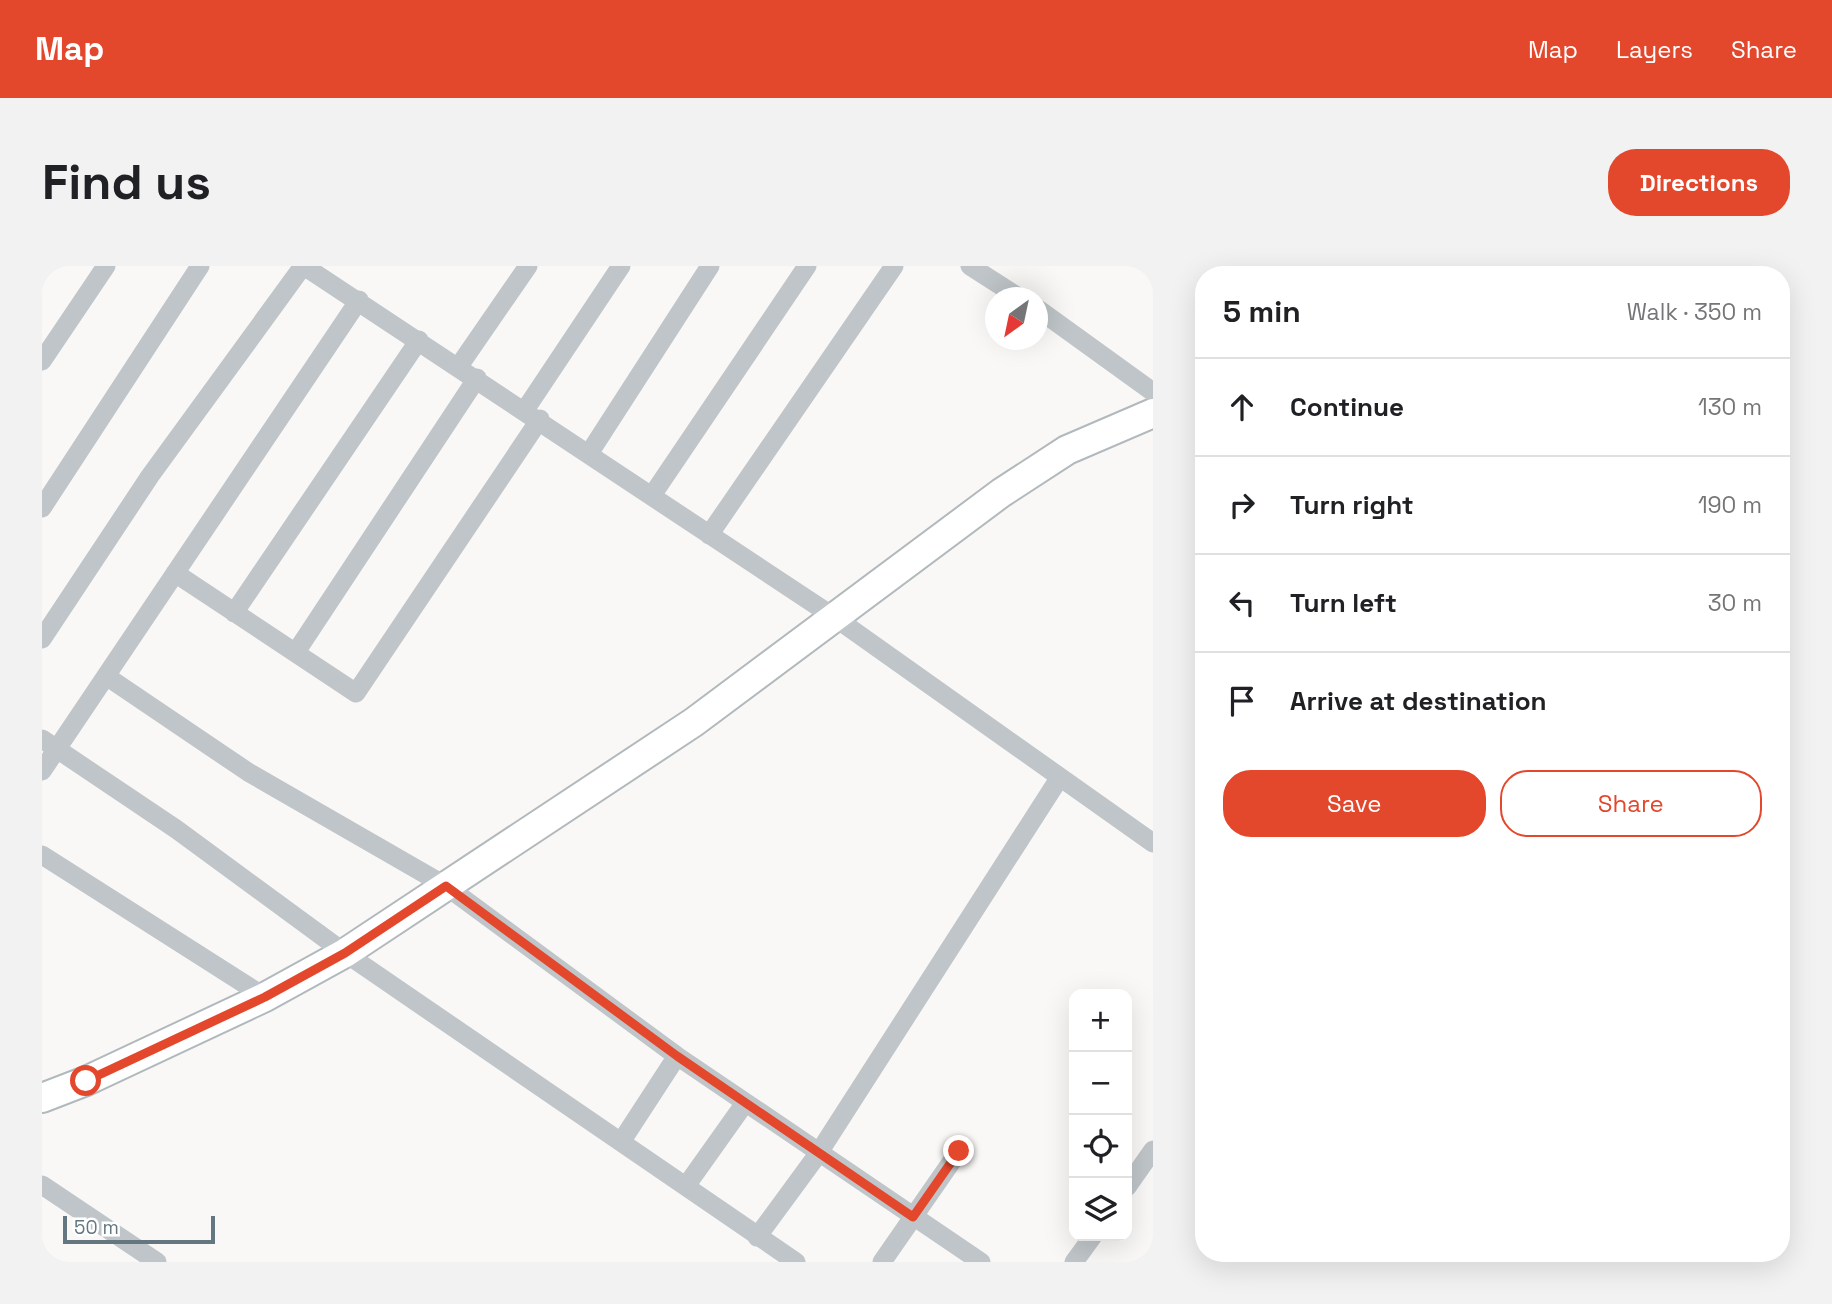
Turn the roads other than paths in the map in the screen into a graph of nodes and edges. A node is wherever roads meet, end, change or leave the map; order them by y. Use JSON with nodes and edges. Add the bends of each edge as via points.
{"nodes":[{"id":1,"x":106,"y":266,"type":"edge"},
{"id":2,"x":200,"y":266,"type":"edge"},
{"id":3,"x":304,"y":266,"type":"edge"},
{"id":4,"x":528,"y":266,"type":"edge"},
{"id":5,"x":621,"y":266,"type":"edge"},
{"id":6,"x":710,"y":266,"type":"edge"},
{"id":7,"x":807,"y":266,"type":"edge"},
{"id":8,"x":894,"y":266,"type":"edge"},
{"id":9,"x":970,"y":266,"type":"edge"},
{"id":10,"x":1003,"y":287,"type":"edge"},
{"id":11,"x":359,"y":300,"type":"junction"},
{"id":12,"x":1048,"y":316,"type":"edge"},
{"id":13,"x":419,"y":340,"type":"junction"},
{"id":14,"x":42,"y":361,"type":"edge"},
{"id":15,"x":459,"y":366,"type":"junction"},
{"id":16,"x":477,"y":378,"type":"junction"},
{"id":17,"x":1153,"y":392,"type":"edge"},
{"id":18,"x":1153,"y":413,"type":"edge"},
{"id":19,"x":532,"y":414,"type":"junction"},
{"id":20,"x":590,"y":452,"type":"junction"},
{"id":21,"x":653,"y":494,"type":"junction"},
{"id":22,"x":42,"y":508,"type":"edge"},
{"id":23,"x":709,"y":535,"type":"junction"},
{"id":24,"x":175,"y":573,"type":"junction"},
{"id":25,"x":50,"y":612,"type":"edge"},
{"id":26,"x":234,"y":613,"type":"junction"},
{"id":27,"x":837,"y":619,"type":"junction"},
{"id":28,"x":42,"y":639,"type":"edge"},
{"id":29,"x":296,"y":652,"type":"junction"},
{"id":30,"x":106,"y":676,"type":"junction"},
{"id":31,"x":49,"y":744,"type":"edge"},
{"id":32,"x":42,"y":771,"type":"edge"},
{"id":33,"x":1060,"y":777,"type":"junction"},
{"id":34,"x":1153,"y":843,"type":"edge"},
{"id":35,"x":42,"y":855,"type":"edge"},
{"id":36,"x":446,"y":886,"type":"junction"},
{"id":37,"x":345,"y":953,"type":"junction"},
{"id":38,"x":265,"y":997,"type":"junction"},
{"id":39,"x":677,"y":1056,"type":"junction"},
{"id":40,"x":42,"y":1098,"type":"edge"},
{"id":41,"x":745,"y":1103,"type":"junction"},
{"id":42,"x":621,"y":1142,"type":"junction"},
{"id":43,"x":1153,"y":1150,"type":"edge"},
{"id":44,"x":959,"y":1151,"type":"dead end"},
{"id":45,"x":818,"y":1154,"type":"junction"},
{"id":46,"x":1132,"y":1180,"type":"edge"},
{"id":47,"x":42,"y":1185,"type":"edge"},
{"id":48,"x":686,"y":1186,"type":"junction"},
{"id":49,"x":913,"y":1217,"type":"junction"},
{"id":50,"x":757,"y":1237,"type":"junction"},
{"id":51,"x":1089,"y":1241,"type":"edge"},
{"id":52,"x":157,"y":1262,"type":"edge"},
{"id":53,"x":796,"y":1262,"type":"edge"},
{"id":54,"x":882,"y":1262,"type":"edge"},
{"id":55,"x":981,"y":1262,"type":"edge"},
{"id":56,"x":1074,"y":1262,"type":"edge"}],
"edges":[{"from":1,"to":14,"type":"street"},
{"from":2,"to":22,"type":"street"},
{"from":3,"to":11,"type":"street"},
{"from":3,"to":25,"type":"street"},
{"from":4,"to":15,"type":"street"},
{"from":5,"to":19,"type":"street"},
{"from":6,"to":20,"type":"street"},
{"from":7,"to":21,"type":"street"},
{"from":8,"to":23,"type":"street"},
{"from":9,"to":10,"type":"street"},
{"from":11,"to":13,"type":"street"},
{"from":11,"to":24,"type":"street"},
{"from":12,"to":17,"type":"street"},
{"from":13,"to":15,"type":"street"},
{"from":13,"to":26,"type":"street"},
{"from":15,"to":16,"type":"street"},
{"from":16,"to":19,"type":"street"},
{"from":16,"to":29,"type":"street"},
{"from":18,"to":27,"type":"main road","via":[[1067,450],[1001,493]]},
{"from":19,"to":20,"type":"street"},
{"from":19,"to":29,"type":"street","via":[[356,693]]},
{"from":20,"to":21,"type":"street"},
{"from":21,"to":23,"type":"street"},
{"from":23,"to":27,"type":"street"},
{"from":24,"to":26,"type":"street"},
{"from":24,"to":30,"type":"street"},
{"from":25,"to":28,"type":"street"},
{"from":26,"to":29,"type":"street"},
{"from":27,"to":33,"type":"street"},
{"from":27,"to":36,"type":"main road","via":[[694,722]]},
{"from":30,"to":31,"type":"street"},
{"from":30,"to":36,"type":"street","via":[[248,772]]},
{"from":31,"to":32,"type":"street"},
{"from":31,"to":37,"type":"street","via":[[176,829]]},
{"from":33,"to":34,"type":"street"},
{"from":33,"to":45,"type":"street"},
{"from":35,"to":38,"type":"street"},
{"from":36,"to":37,"type":"main road"},
{"from":36,"to":39,"type":"street"},
{"from":37,"to":38,"type":"main road"},
{"from":37,"to":42,"type":"street"},
{"from":38,"to":40,"type":"main road"},
{"from":39,"to":41,"type":"street"},
{"from":39,"to":42,"type":"street"},
{"from":41,"to":45,"type":"street"},
{"from":41,"to":48,"type":"street"},
{"from":42,"to":48,"type":"street"},
{"from":43,"to":46,"type":"street"},
{"from":44,"to":49,"type":"street"},
{"from":45,"to":49,"type":"street"},
{"from":45,"to":50,"type":"street"},
{"from":47,"to":52,"type":"street"},
{"from":48,"to":50,"type":"street"},
{"from":49,"to":54,"type":"street"},
{"from":49,"to":55,"type":"street"},
{"from":50,"to":53,"type":"street"},
{"from":51,"to":56,"type":"street"}]}
